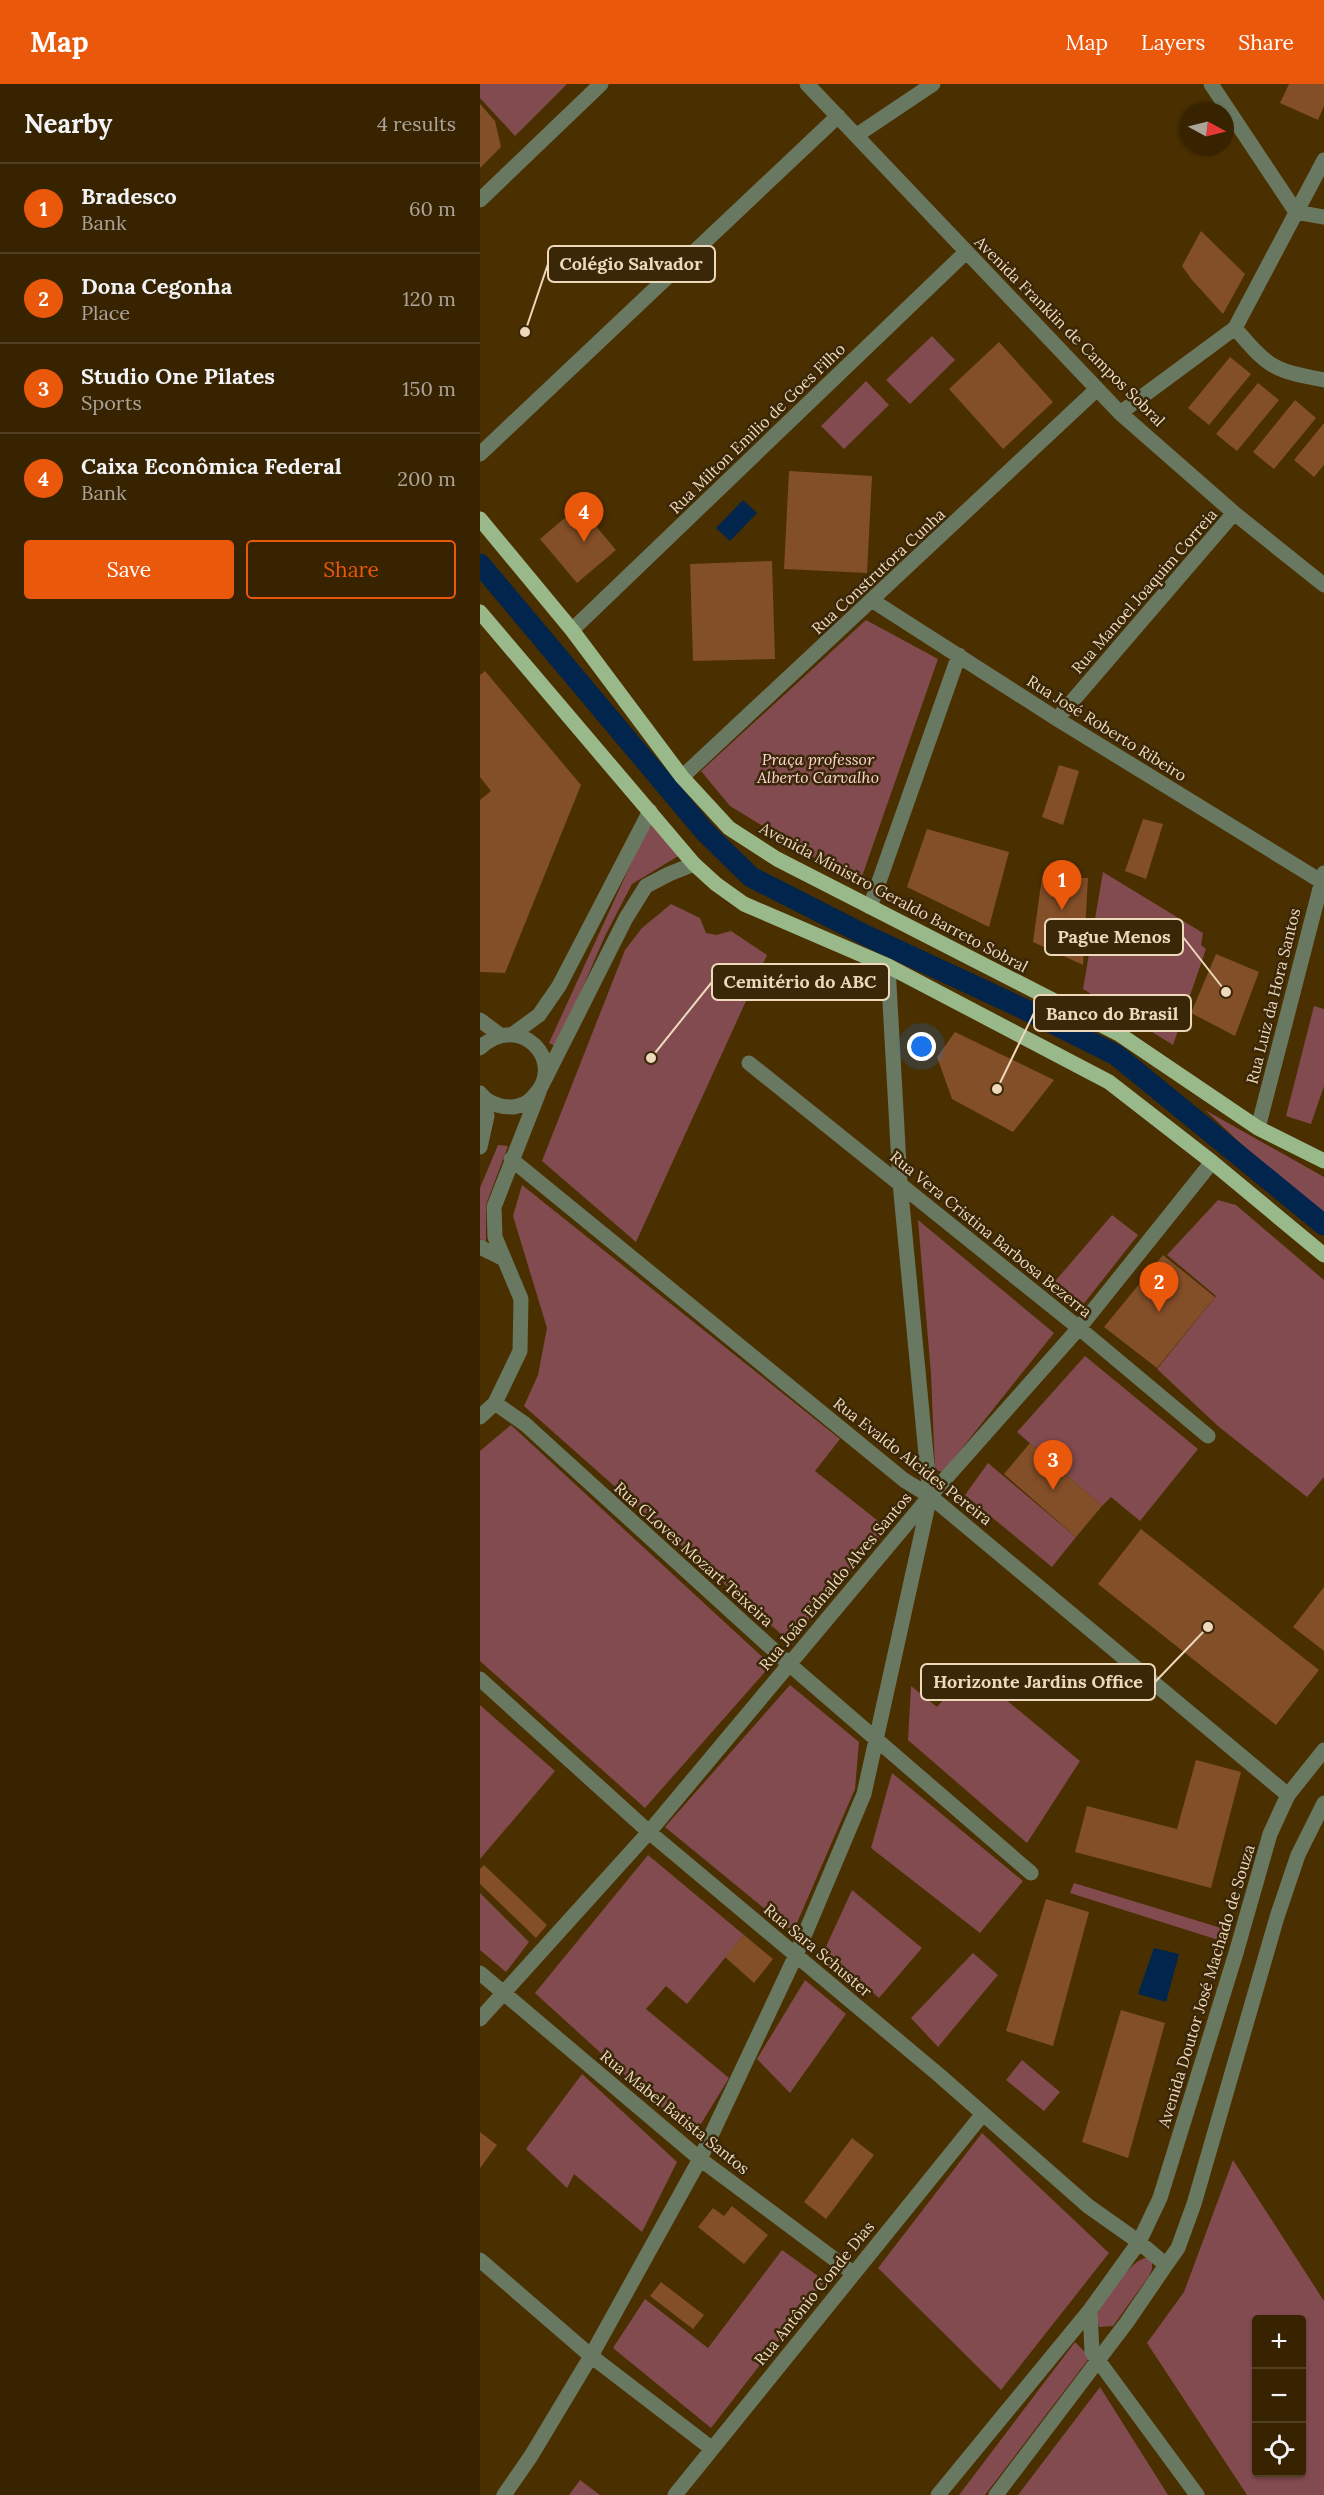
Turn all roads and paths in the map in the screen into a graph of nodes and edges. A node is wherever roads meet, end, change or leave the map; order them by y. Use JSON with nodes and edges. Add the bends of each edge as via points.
{"nodes":[{"id":1,"x":601,"y":84,"type":"edge"},
{"id":2,"x":807,"y":84,"type":"edge"},
{"id":3,"x":933,"y":84,"type":"edge"},
{"id":4,"x":1211,"y":84,"type":"edge"},
{"id":5,"x":838,"y":116,"type":"junction"},
{"id":6,"x":857,"y":135,"type":"junction"},
{"id":7,"x":1324,"y":160,"type":"edge"},
{"id":8,"x":480,"y":200,"type":"edge"},
{"id":9,"x":1296,"y":212,"type":"junction"},
{"id":10,"x":1324,"y":217,"type":"edge"},
{"id":11,"x":966,"y":252,"type":"junction"},
{"id":12,"x":1235,"y":328,"type":"junction"},
{"id":13,"x":1324,"y":380,"type":"edge"},
{"id":14,"x":1097,"y":389,"type":"junction"},
{"id":15,"x":1120,"y":412,"type":"junction"},
{"id":16,"x":480,"y":454,"type":"edge"},
{"id":17,"x":1234,"y":513,"type":"junction"},
{"id":18,"x":480,"y":519,"type":"edge"},
{"id":19,"x":1324,"y":585,"type":"edge"},
{"id":20,"x":873,"y":601,"type":"junction"},
{"id":21,"x":480,"y":612,"type":"edge"},
{"id":22,"x":572,"y":630,"type":"junction"},
{"id":23,"x":959,"y":655,"type":"junction"},
{"id":24,"x":1057,"y":719,"type":"junction"},
{"id":25,"x":682,"y":777,"type":"junction"},
{"id":26,"x":650,"y":811,"type":"junction"},
{"id":27,"x":694,"y":864,"type":"junction"},
{"id":28,"x":1323,"y":879,"type":"edge"},
{"id":29,"x":870,"y":907,"type":"junction"},
{"id":30,"x":888,"y":966,"type":"junction"},
{"id":31,"x":480,"y":1020,"type":"edge"},
{"id":32,"x":506,"y":1034,"type":"junction"},
{"id":33,"x":480,"y":1048,"type":"edge"},
{"id":34,"x":749,"y":1063,"type":"dead end"},
{"id":35,"x":541,"y":1086,"type":"junction"},
{"id":36,"x":481,"y":1094,"type":"edge"},
{"id":37,"x":1258,"y":1128,"type":"junction"},
{"id":38,"x":480,"y":1147,"type":"edge"},
{"id":39,"x":511,"y":1159,"type":"junction"},
{"id":40,"x":1324,"y":1161,"type":"edge"},
{"id":41,"x":1212,"y":1162,"type":"junction"},
{"id":42,"x":900,"y":1183,"type":"junction"},
{"id":43,"x":480,"y":1247,"type":"edge"},
{"id":44,"x":1324,"y":1256,"type":"edge"},
{"id":45,"x":502,"y":1258,"type":"junction"},
{"id":46,"x":1079,"y":1328,"type":"junction"},
{"id":47,"x":495,"y":1404,"type":"junction"},
{"id":48,"x":480,"y":1417,"type":"edge"},
{"id":49,"x":1208,"y":1436,"type":"dead end"},
{"id":50,"x":930,"y":1496,"type":"junction"},
{"id":51,"x":789,"y":1664,"type":"junction"},
{"id":52,"x":480,"y":1679,"type":"edge"},
{"id":53,"x":876,"y":1741,"type":"junction"},
{"id":54,"x":1324,"y":1750,"type":"edge"},
{"id":55,"x":1288,"y":1796,"type":"junction"},
{"id":56,"x":1324,"y":1803,"type":"edge"},
{"id":57,"x":649,"y":1832,"type":"junction"},
{"id":58,"x":1031,"y":1873,"type":"dead end"},
{"id":59,"x":796,"y":1954,"type":"junction"},
{"id":60,"x":480,"y":1973,"type":"edge"},
{"id":61,"x":503,"y":1993,"type":"junction"},
{"id":62,"x":480,"y":2019,"type":"edge"},
{"id":63,"x":982,"y":2115,"type":"junction"},
{"id":64,"x":700,"y":2159,"type":"junction"},
{"id":65,"x":1139,"y":2242,"type":"junction"},
{"id":66,"x":480,"y":2260,"type":"edge"},
{"id":67,"x":1166,"y":2265,"type":"junction"},
{"id":68,"x":853,"y":2273,"type":"junction"},
{"id":69,"x":1090,"y":2310,"type":"junction"},
{"id":70,"x":591,"y":2356,"type":"junction"},
{"id":71,"x":1097,"y":2360,"type":"junction"},
{"id":72,"x":711,"y":2448,"type":"junction"},
{"id":73,"x":504,"y":2495,"type":"edge"},
{"id":74,"x":675,"y":2495,"type":"edge"},
{"id":75,"x":938,"y":2495,"type":"edge"},
{"id":76,"x":996,"y":2495,"type":"edge"},
{"id":77,"x":1197,"y":2495,"type":"edge"}],
"edges":[{"from":1,"to":8,"type":"street"},
{"from":2,"to":5,"type":"street","name":"Avenida Franklin de Campos Sobral"},
{"from":3,"to":6,"type":"street"},
{"from":4,"to":9,"type":"street"},
{"from":5,"to":6,"type":"street","name":"Avenida Franklin de Campos Sobral"},
{"from":5,"to":16,"type":"street"},
{"from":6,"to":11,"type":"street","name":"Avenida Franklin de Campos Sobral"},
{"from":7,"to":9,"type":"street"},
{"from":9,"to":10,"type":"street"},
{"from":9,"to":12,"type":"street"},
{"from":11,"to":14,"type":"street","name":"Avenida Franklin de Campos Sobral"},
{"from":11,"to":22,"type":"street","name":"Rua Milton Emilio de Goes Filho"},
{"from":12,"to":13,"type":"street","via":[[1274,368]]},
{"from":12,"to":15,"type":"street"},
{"from":14,"to":15,"type":"street","name":"Avenida Franklin de Campos Sobral"},
{"from":14,"to":20,"type":"street","name":"Rua Construtora Cunha"},
{"from":15,"to":17,"type":"street","name":"Avenida Franklin de Campos Sobral"},
{"from":17,"to":19,"type":"street","name":"Avenida Franklin de Campos Sobral"},
{"from":17,"to":24,"type":"street","name":"Rua Manoel Joaquim Correia"},
{"from":18,"to":22,"type":"main road","name":"Avenida Ministro Geraldo Barreto Sobral"},
{"from":20,"to":23,"type":"street","name":"Rua José Roberto Ribeiro"},
{"from":20,"to":25,"type":"street","name":"Rua Construtora Cunha"},
{"from":21,"to":26,"type":"main road"},
{"from":22,"to":25,"type":"main road","name":"Avenida Ministro Geraldo Barreto Sobral"},
{"from":23,"to":24,"type":"street","name":"Rua José Roberto Ribeiro"},
{"from":23,"to":29,"type":"street"},
{"from":24,"to":28,"type":"street","name":"Rua José Roberto Ribeiro"},
{"from":25,"to":29,"type":"main road","name":"Avenida Ministro Geraldo Barreto Sobral","via":[[729,828],[750,843]]},
{"from":26,"to":27,"type":"main road"},
{"from":26,"to":32,"type":"street","via":[[559,987],[539,1015]]},
{"from":27,"to":30,"type":"main road","via":[[744,903]]},
{"from":27,"to":35,"type":"street","via":[[646,886]]},
{"from":28,"to":37,"type":"street","name":"Rua Luiz da Hora Santos"},
{"from":29,"to":37,"type":"main road","name":"Avenida Ministro Geraldo Barreto Sobral","via":[[1119,1034]]},
{"from":30,"to":41,"type":"main road","via":[[1109,1082]]},
{"from":30,"to":42,"type":"street"},
{"from":31,"to":32,"type":"street"},
{"from":32,"to":33,"type":"street","via":[[488,1040]]},
{"from":32,"to":35,"type":"street","via":[[525,1037],[535,1045],[544,1062]]},
{"from":34,"to":42,"type":"street","name":"Rua Vera Cristina Barbosa Bezerra"},
{"from":35,"to":36,"type":"street","via":[[529,1101],[518,1106],[493,1104]]},
{"from":35,"to":39,"type":"street"},
{"from":36,"to":38,"type":"street","via":[[487,1116]]},
{"from":37,"to":40,"type":"main road","name":"Avenida Ministro Geraldo Barreto Sobral"},
{"from":39,"to":45,"type":"street","via":[[494,1207],[495,1238]]},
{"from":39,"to":50,"type":"street","name":"Rua Evaldo Alcides Pereira","via":[[904,1480]]},
{"from":41,"to":44,"type":"main road"},
{"from":41,"to":46,"type":"street","name":"Rua João Ednaldo Alves Santos"},
{"from":42,"to":46,"type":"street","name":"Rua Vera Cristina Barbosa Bezerra"},
{"from":42,"to":50,"type":"street"},
{"from":43,"to":45,"type":"street"},
{"from":45,"to":47,"type":"street","via":[[521,1299],[520,1351]]},
{"from":46,"to":49,"type":"street","name":"Rua Vera Cristina Barbosa Bezerra"},
{"from":46,"to":50,"type":"street","name":"Rua João Ednaldo Alves Santos"},
{"from":47,"to":48,"type":"street"},
{"from":47,"to":51,"type":"street","name":"Rua CLoves Mozart Teixeira","via":[[525,1424]]},
{"from":50,"to":51,"type":"street","name":"Rua João Ednaldo Alves Santos"},
{"from":50,"to":53,"type":"street"},
{"from":50,"to":55,"type":"street","name":"Rua Evaldo Alcides Pereira"},
{"from":51,"to":53,"type":"street","name":"Rua CLoves Mozart Teixeira"},
{"from":51,"to":57,"type":"street","name":"Rua João Ednaldo Alves Santos"},
{"from":52,"to":57,"type":"street","name":"Rua Sara Schuster"},
{"from":53,"to":58,"type":"street","name":"Rua CLoves Mozart Teixeira"},
{"from":53,"to":59,"type":"street","via":[[864,1794]]},
{"from":54,"to":55,"type":"street","name":"Avenida Doutor José Machado de Souza"},
{"from":55,"to":65,"type":"street","name":"Avenida Doutor José Machado de Souza","via":[[1270,1834],[1168,2178]]},
{"from":56,"to":67,"type":"street","via":[[1298,1855],[1189,2220]]},
{"from":57,"to":59,"type":"street","name":"Rua Sara Schuster"},
{"from":57,"to":61,"type":"street","name":"Rua João Ednaldo Alves Santos"},
{"from":59,"to":63,"type":"street","name":"Rua Sara Schuster"},
{"from":59,"to":64,"type":"street"},
{"from":60,"to":61,"type":"street","name":"Rua Mabel Batista Santos"},
{"from":61,"to":62,"type":"street","name":"Rua João Ednaldo Alves Santos"},
{"from":61,"to":64,"type":"street","name":"Rua Mabel Batista Santos"},
{"from":63,"to":65,"type":"street","name":"Rua Sara Schuster","via":[[1088,2206]]},
{"from":63,"to":68,"type":"street","name":"Rua Antônio Conde Dias"},
{"from":64,"to":68,"type":"street","name":"Rua Mabel Batista Santos"},
{"from":64,"to":70,"type":"street"},
{"from":65,"to":67,"type":"street","name":"Rua Sara Schuster"},
{"from":65,"to":69,"type":"street","name":"Avenida Doutor José Machado de Souza"},
{"from":66,"to":70,"type":"street"},
{"from":67,"to":71,"type":"street"},
{"from":68,"to":72,"type":"street","name":"Rua Antônio Conde Dias"},
{"from":69,"to":71,"type":"street","via":[[1092,2352]]},
{"from":69,"to":75,"type":"street"},
{"from":70,"to":72,"type":"street"},
{"from":70,"to":73,"type":"street"},
{"from":71,"to":76,"type":"street"},
{"from":71,"to":77,"type":"street"},
{"from":72,"to":74,"type":"street","name":"Rua Antônio Conde Dias"}]}
